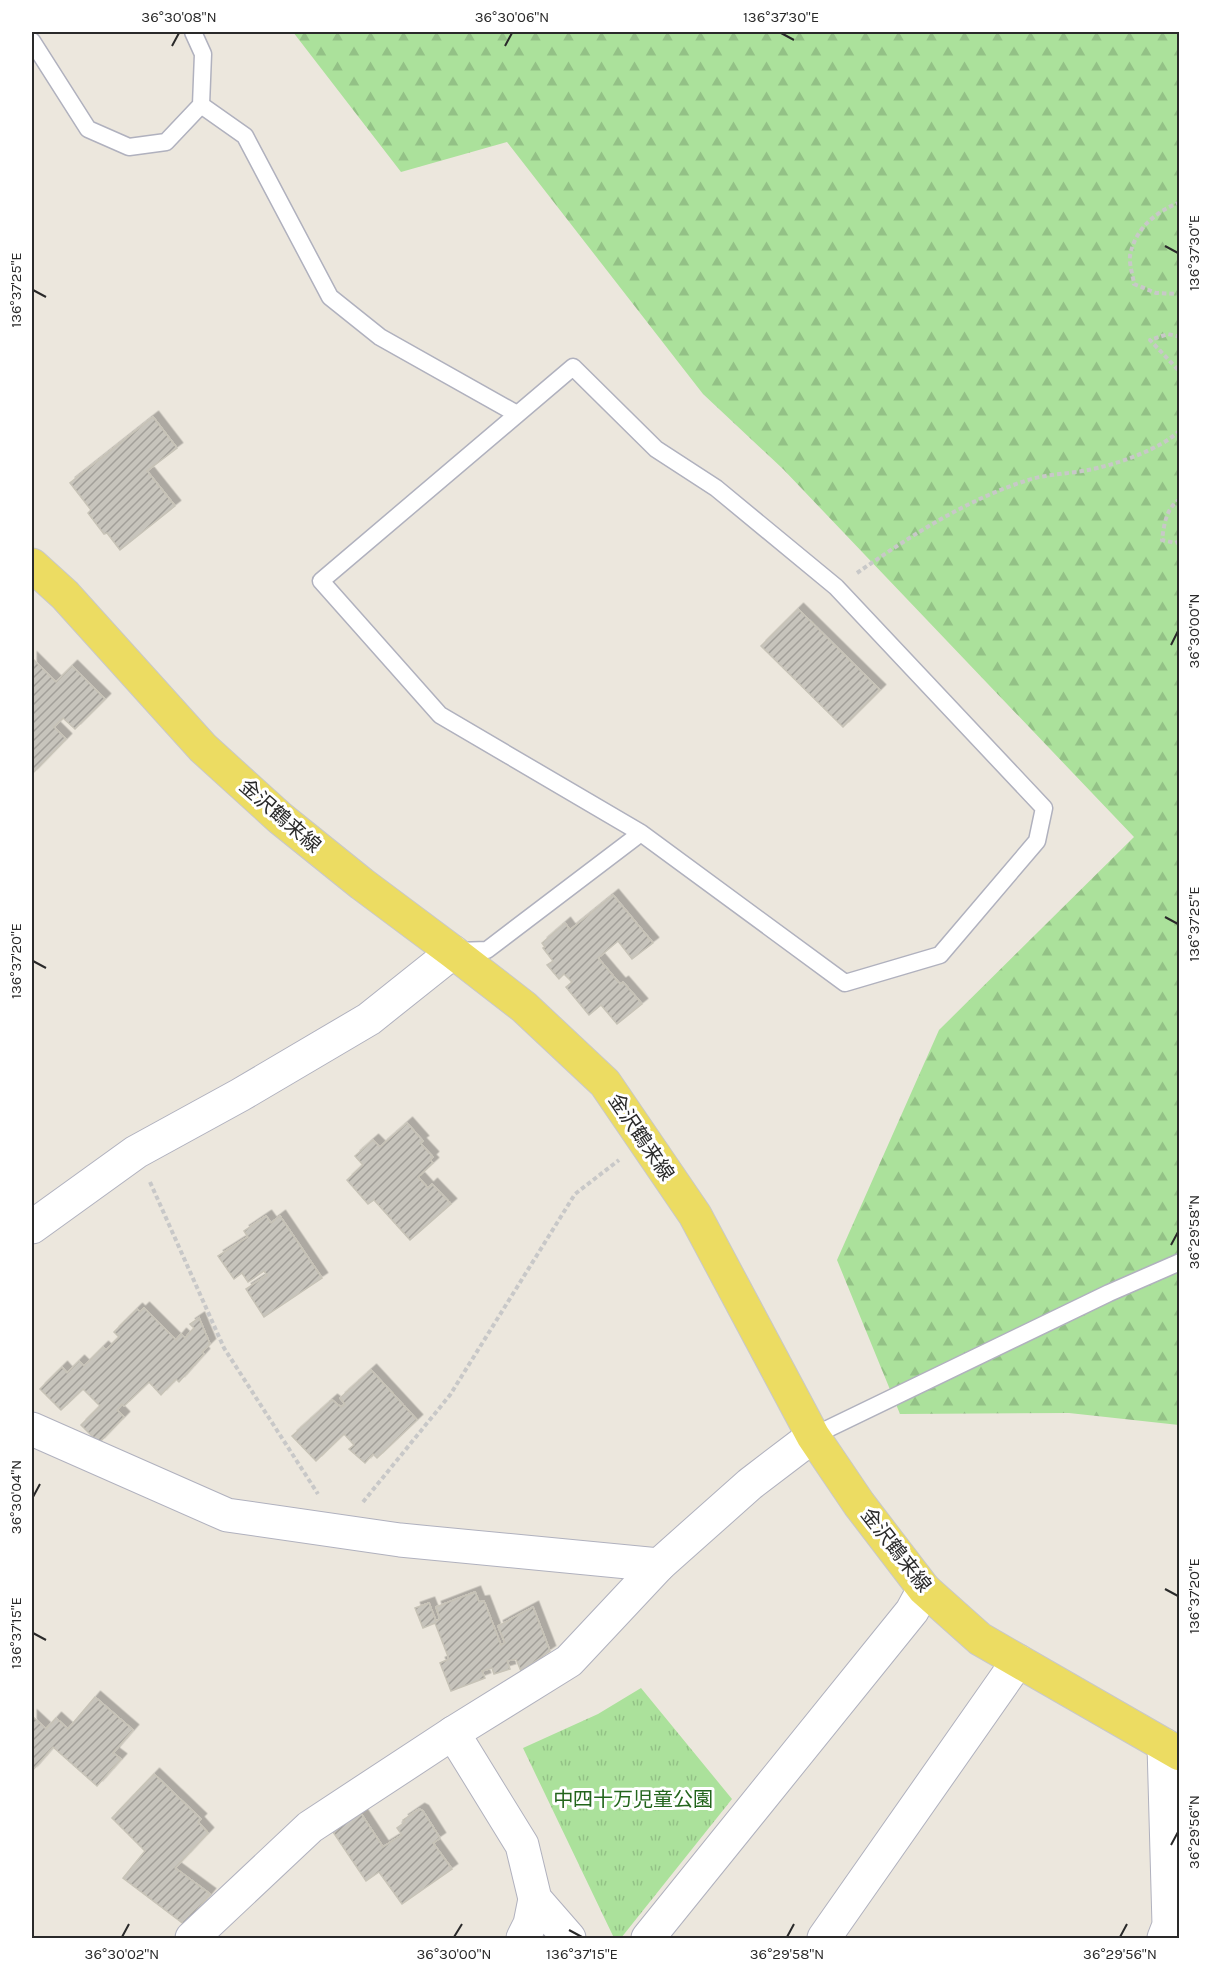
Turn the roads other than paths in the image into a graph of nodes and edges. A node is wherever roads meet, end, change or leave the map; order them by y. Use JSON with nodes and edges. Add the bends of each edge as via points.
{"nodes":[{"id":1,"x":193,"y":32,"type":"edge"},
{"id":2,"x":32,"y":41,"type":"edge"},
{"id":3,"x":201,"y":105,"type":"junction"},
{"id":4,"x":517,"y":414,"type":"junction"},
{"id":5,"x":32,"y":565,"type":"edge"},
{"id":6,"x":641,"y":833,"type":"junction"},
{"id":7,"x":453,"y":952,"type":"junction"},
{"id":8,"x":32,"y":1227,"type":"edge"},
{"id":9,"x":1179,"y":1262,"type":"edge"},
{"id":10,"x":32,"y":1429,"type":"edge"},
{"id":11,"x":813,"y":1436,"type":"junction"},
{"id":12,"x":659,"y":1565,"type":"junction"},
{"id":13,"x":924,"y":1589,"type":"junction"},
{"id":14,"x":1018,"y":1661,"type":"junction"},
{"id":15,"x":453,"y":1733,"type":"junction"},
{"id":16,"x":1172,"y":1749,"type":"edge"},
{"id":17,"x":536,"y":1899,"type":"junction"},
{"id":18,"x":192,"y":1938,"type":"edge"},
{"id":19,"x":523,"y":1938,"type":"edge"},
{"id":20,"x":569,"y":1938,"type":"edge"},
{"id":21,"x":648,"y":1938,"type":"edge"},
{"id":22,"x":824,"y":1938,"type":"edge"},
{"id":23,"x":1164,"y":1938,"type":"edge"}],
"edges":[{"from":1,"to":3,"type":"lane","via":[[203,54]]},
{"from":2,"to":3,"type":"lane","via":[[88,129],[129,147],[166,142]]},
{"from":3,"to":4,"type":"lane","via":[[245,136],[330,297],[380,337]]},
{"from":4,"to":6,"type":"lane","via":[[321,581],[440,716]]},
{"from":4,"to":6,"type":"lane","via":[[573,367],[656,448],[716,488],[836,587],[1044,808],[1037,841],[940,955],[845,983]]},
{"from":5,"to":7,"type":"main road","name":"金沢鶴来線","via":[[203,748],[280,818]]},
{"from":6,"to":7,"type":"lane","via":[[487,950]]},
{"from":7,"to":8,"type":"street","via":[[369,1019],[136,1152]]},
{"from":7,"to":11,"type":"main road","name":"金沢鶴来線","via":[[524,1007],[605,1083],[695,1215]]},
{"from":9,"to":11,"type":"lane"},
{"from":10,"to":12,"type":"street","via":[[227,1515],[400,1540]]},
{"from":11,"to":12,"type":"street","via":[[750,1484]]},
{"from":11,"to":13,"type":"main road","name":"金沢鶴来線"},
{"from":12,"to":15,"type":"street","via":[[569,1661]]},
{"from":13,"to":14,"type":"main road","name":"金沢鶴来線","via":[[980,1639]]},
{"from":13,"to":21,"type":"street","via":[[912,1611]]},
{"from":14,"to":16,"type":"main road","name":"金沢鶴来線"},
{"from":14,"to":22,"type":"street"},
{"from":15,"to":17,"type":"street","via":[[522,1845]]},
{"from":15,"to":18,"type":"street","via":[[310,1827]]},
{"from":16,"to":23,"type":"street","via":[[1169,1925]]},
{"from":17,"to":19,"type":"street"},
{"from":17,"to":20,"type":"street"}]}
